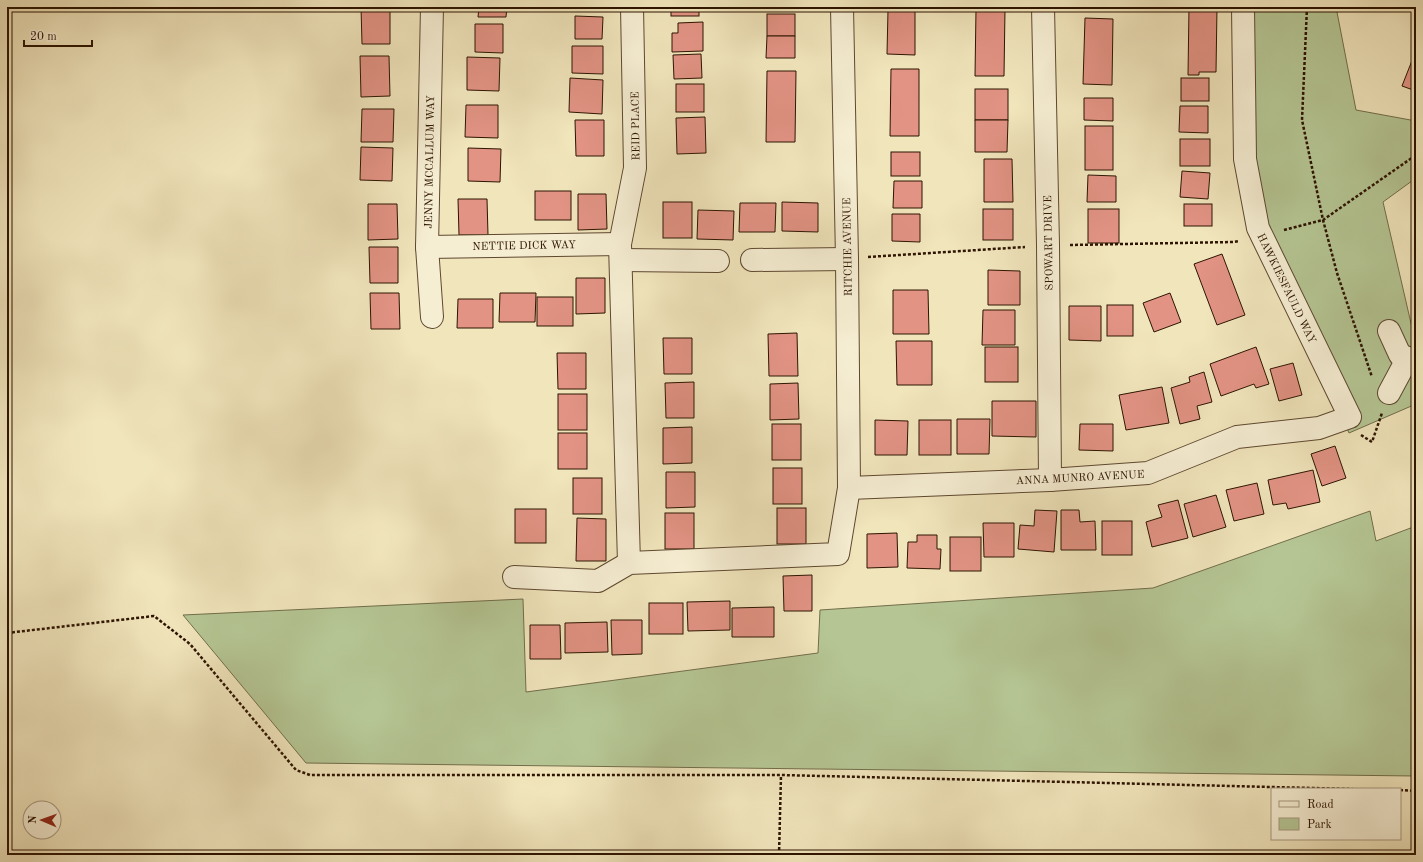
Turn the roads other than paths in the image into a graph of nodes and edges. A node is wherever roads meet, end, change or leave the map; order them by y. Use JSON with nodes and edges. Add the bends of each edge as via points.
{"nodes":[{"id":1,"x":432,"y":7,"type":"edge"},
{"id":2,"x":632,"y":7,"type":"edge"},
{"id":3,"x":842,"y":7,"type":"edge"},
{"id":4,"x":1043,"y":7,"type":"edge"},
{"id":5,"x":1243,"y":7,"type":"edge"},
{"id":6,"x":427,"y":247,"type":"junction"},
{"id":7,"x":620,"y":252,"type":"junction"},
{"id":8,"x":847,"y":259,"type":"junction"},
{"id":9,"x":752,"y":260,"type":"dead end"},
{"id":10,"x":718,"y":261,"type":"dead end"},
{"id":11,"x":432,"y":317,"type":"dead end"},
{"id":12,"x":1388,"y":331,"type":"dead end"},
{"id":13,"x":1416,"y":361,"type":"edge"},
{"id":14,"x":1389,"y":393,"type":"road end"},
{"id":15,"x":1350,"y":417,"type":"joint"},
{"id":16,"x":1050,"y":480,"type":"junction"},
{"id":17,"x":849,"y":488,"type":"junction"},
{"id":18,"x":629,"y":563,"type":"junction"},
{"id":19,"x":514,"y":577,"type":"dead end"}],
"edges":[{"from":1,"to":6,"type":"street","name":"JENNY MCCALLUM WAY"},
{"from":2,"to":7,"type":"street","name":"REID PLACE","via":[[635,168]]},
{"from":3,"to":8,"type":"street","name":"RITCHIE AVENUE"},
{"from":4,"to":16,"type":"street","name":"SPOWART DRIVE"},
{"from":5,"to":15,"type":"street","name":"HAWKIESFAULD WAY","via":[[1245,159],[1258,228]]},
{"from":6,"to":7,"type":"street","name":"NETTIE DICK WAY"},
{"from":6,"to":11,"type":"street","name":"JENNY MCCALLUM WAY"},
{"from":7,"to":10,"type":"street","name":"NETTIE DICK WAY"},
{"from":7,"to":18,"type":"street","name":"REID PLACE"},
{"from":8,"to":9,"type":"street"},
{"from":8,"to":17,"type":"street","name":"RITCHIE AVENUE"},
{"from":12,"to":13,"type":"street","via":[[1400,355]]},
{"from":13,"to":14,"type":"street","via":[[1404,365]]},
{"from":15,"to":16,"type":"street","name":"ANNA MUNRO AVENUE","via":[[1319,428],[1236,437],[1148,473]]},
{"from":16,"to":17,"type":"street","name":"ANNA MUNRO AVENUE"},
{"from":17,"to":18,"type":"street","name":"RITCHIE AVENUE","via":[[838,554]]},
{"from":18,"to":19,"type":"street","via":[[598,581]]}]}
